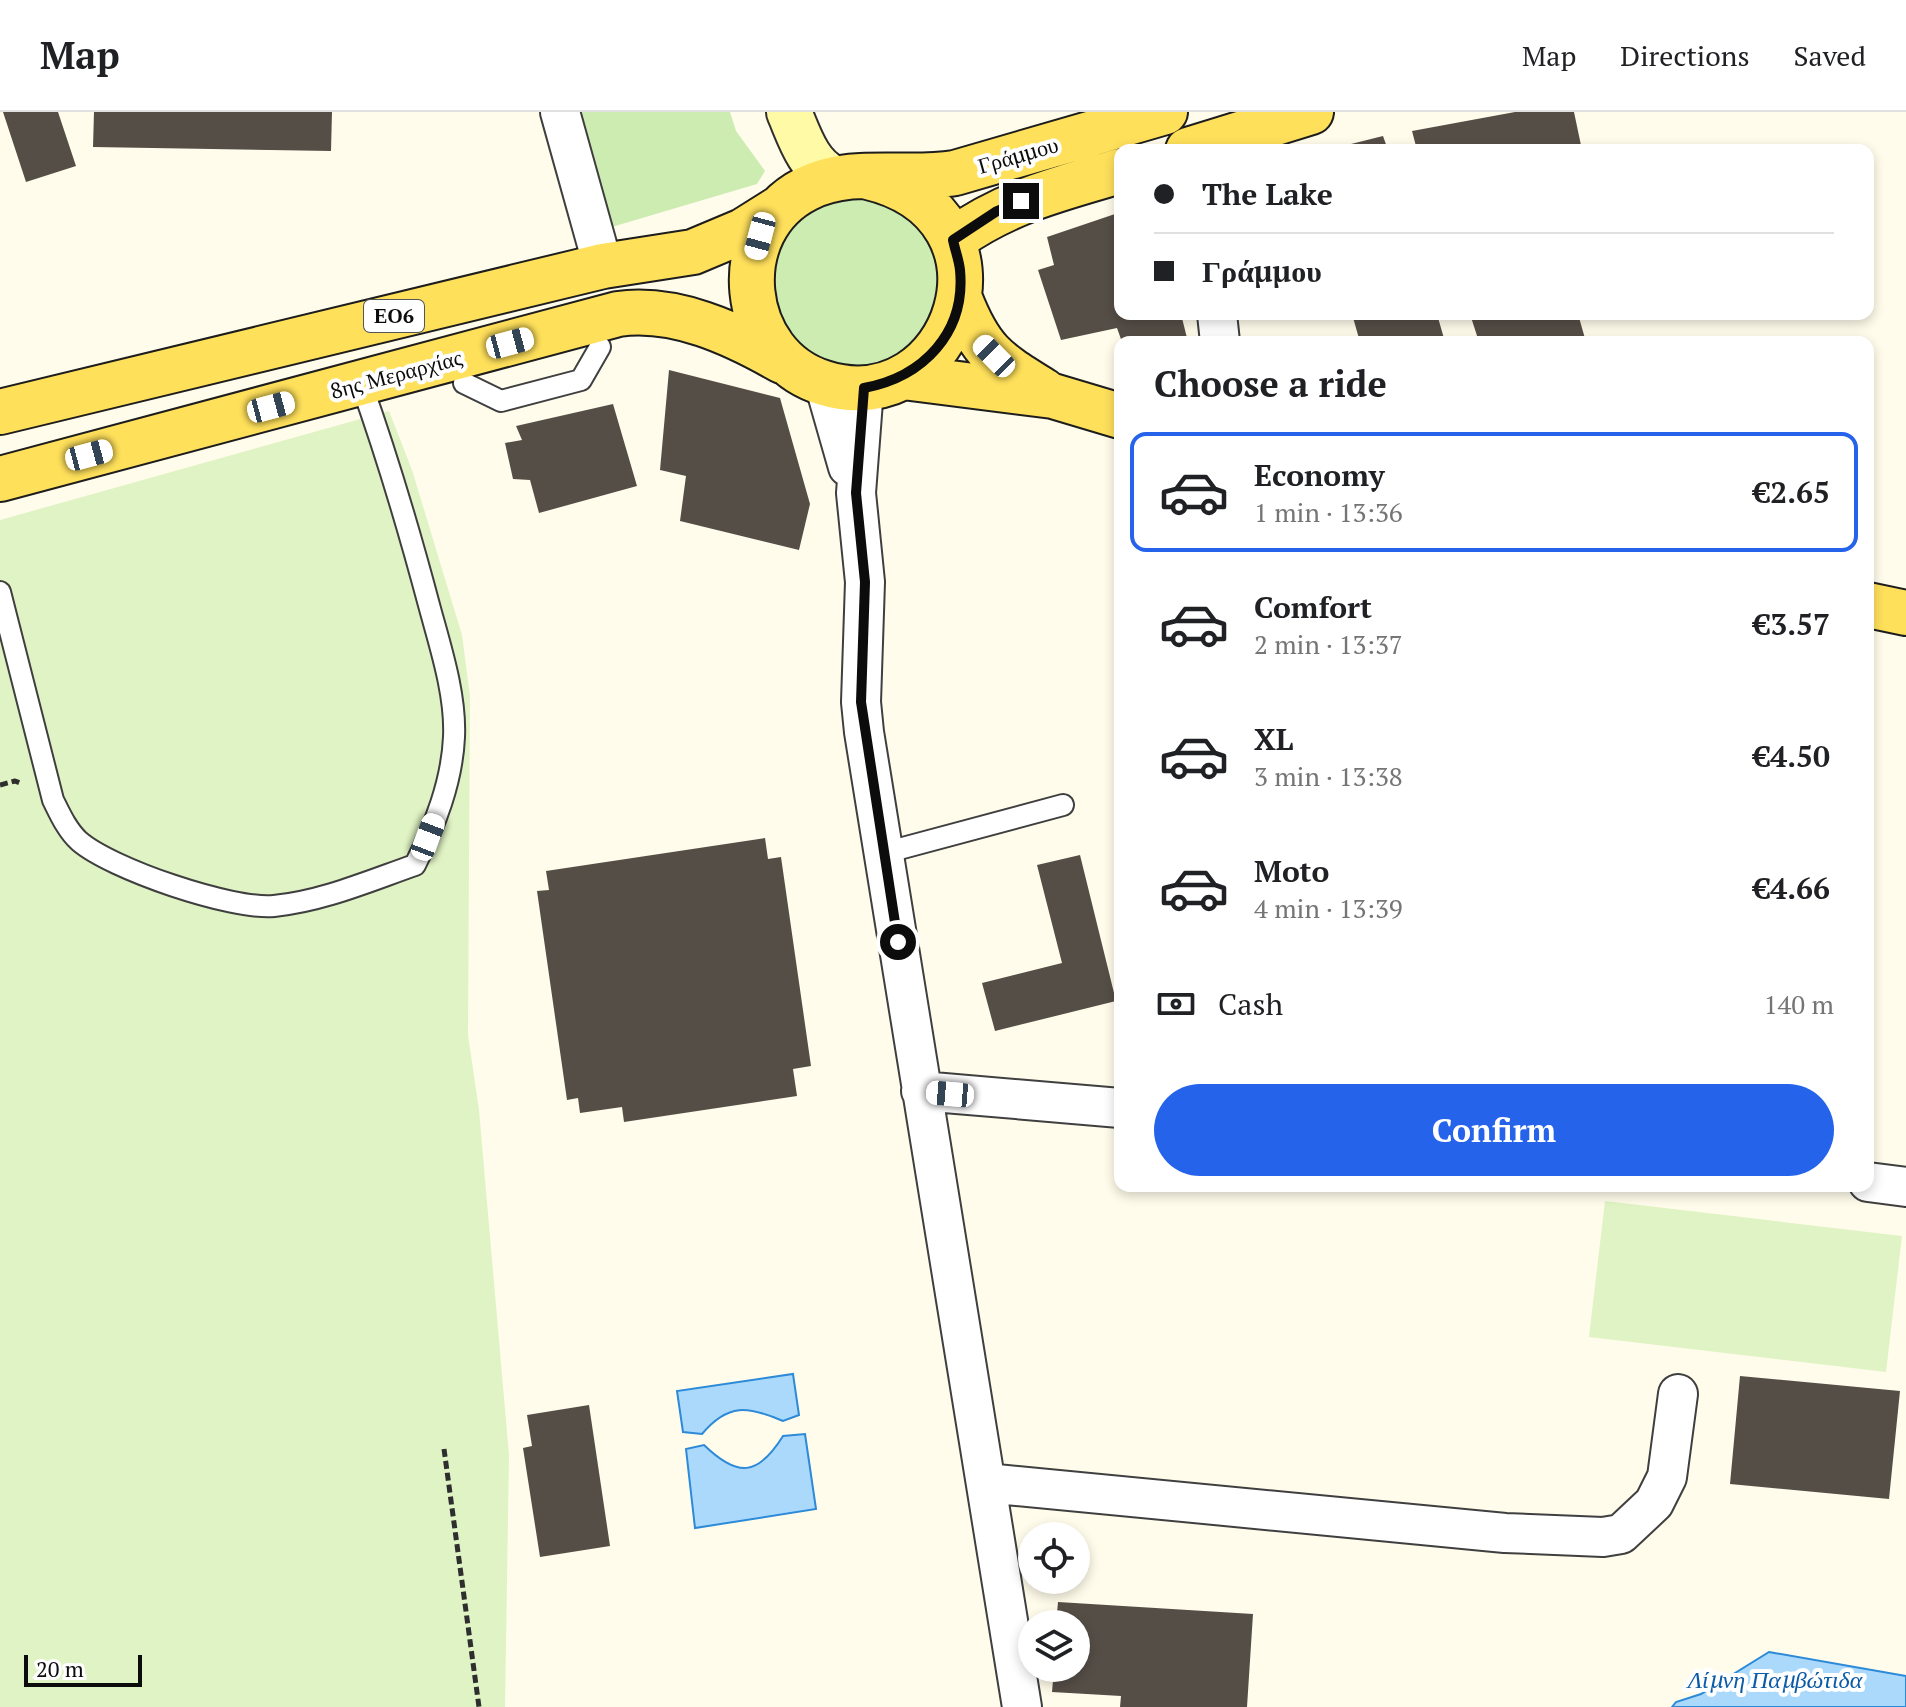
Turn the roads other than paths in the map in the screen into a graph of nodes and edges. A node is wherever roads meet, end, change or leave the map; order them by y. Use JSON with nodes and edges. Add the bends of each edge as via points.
{"nodes":[{"id":1,"x":560,"y":112,"type":"edge"},
{"id":2,"x":789,"y":112,"type":"edge"},
{"id":3,"x":1165,"y":112,"type":"edge"},
{"id":4,"x":1311,"y":112,"type":"edge"},
{"id":5,"x":1210,"y":144,"type":"edge"},
{"id":6,"x":1114,"y":173,"type":"edge"},
{"id":7,"x":851,"y":178,"type":"junction"},
{"id":8,"x":780,"y":208,"type":"junction"},
{"id":9,"x":953,"y":240,"type":"junction"},
{"id":10,"x":603,"y":266,"type":"junction"},
{"id":11,"x":960,"y":299,"type":"junction"},
{"id":12,"x":600,"y":347,"type":"dead end"},
{"id":13,"x":844,"y":378,"type":"junction"},
{"id":14,"x":361,"y":383,"type":"junction"},
{"id":15,"x":464,"y":383,"type":"dead end"},
{"id":16,"x":1053,"y":396,"type":"junction"},
{"id":17,"x":0,"y":412,"type":"edge"},
{"id":18,"x":1114,"y":414,"type":"edge"},
{"id":19,"x":0,"y":479,"type":"edge"},
{"id":20,"x":0,"y":592,"type":"edge"},
{"id":21,"x":1874,"y":606,"type":"edge"},
{"id":22,"x":1906,"y":613,"type":"edge"},
{"id":23,"x":1063,"y":805,"type":"dead end"},
{"id":24,"x":884,"y":853,"type":"junction"},
{"id":25,"x":921,"y":1091,"type":"junction"},
{"id":26,"x":1114,"y":1107,"type":"edge"},
{"id":27,"x":1874,"y":1183,"type":"edge"},
{"id":28,"x":1906,"y":1187,"type":"edge"},
{"id":29,"x":1678,"y":1394,"type":"dead end"},
{"id":30,"x":986,"y":1483,"type":"junction"},
{"id":31,"x":1022,"y":1707,"type":"edge"}],
"edges":[{"from":1,"to":10,"type":"street"},
{"from":2,"to":7,"type":"main road","via":[[819,169]]},
{"from":3,"to":7,"type":"main road","name":"Γράμμου","via":[[955,173]]},
{"from":4,"to":5,"type":"main road"},
{"from":6,"to":9,"type":"main road","name":"Γράμμου","via":[[997,211]]},
{"from":7,"to":8,"type":"main road","name":"Γράμμου","number":"ΕΟ6","via":[[805,189]]},
{"from":7,"to":9,"type":"main road","via":[[894,183],[919,197]]},
{"from":8,"to":10,"type":"main road","number":"ΕΟ6","via":[[726,240],[693,252]]},
{"from":8,"to":13,"type":"main road","name":"Γράμμου","number":"ΕΟ6","via":[[760,236],[751,269],[752,304],[764,337]]},
{"from":9,"to":11,"type":"main road"},
{"from":10,"to":17,"type":"main road","number":"ΕΟ6"},
{"from":11,"to":13,"type":"main road","via":[[953,323],[924,363]]},
{"from":11,"to":16,"type":"main road","via":[[982,343],[1006,368]]},
{"from":12,"to":15,"type":"lane","via":[[581,380],[501,401]]},
{"from":13,"to":14,"type":"main road","name":"8ης Μεραρχίας","via":[[713,328],[639,311]]},
{"from":13,"to":16,"type":"main road","name":"8ης Μεραρχίας"},
{"from":13,"to":24,"type":"street","via":[[865,582],[861,702]]},
{"from":14,"to":19,"type":"main road","name":"8ης Μεραρχίας"},
{"from":14,"to":20,"type":"lane","via":[[437,633],[455,734],[444,795],[415,865],[311,900],[260,907],[212,899],[109,860],[79,840],[53,800]]},
{"from":16,"to":18,"type":"main road"},
{"from":21,"to":22,"type":"main road"},
{"from":23,"to":24,"type":"lane"},
{"from":24,"to":25,"type":"street"},
{"from":25,"to":26,"type":"street"},
{"from":25,"to":30,"type":"street"},
{"from":27,"to":28,"type":"street"},
{"from":29,"to":30,"type":"street","via":[[1667,1477],[1654,1503],[1621,1534],[1603,1537],[1505,1533]]},
{"from":30,"to":31,"type":"street"}]}
